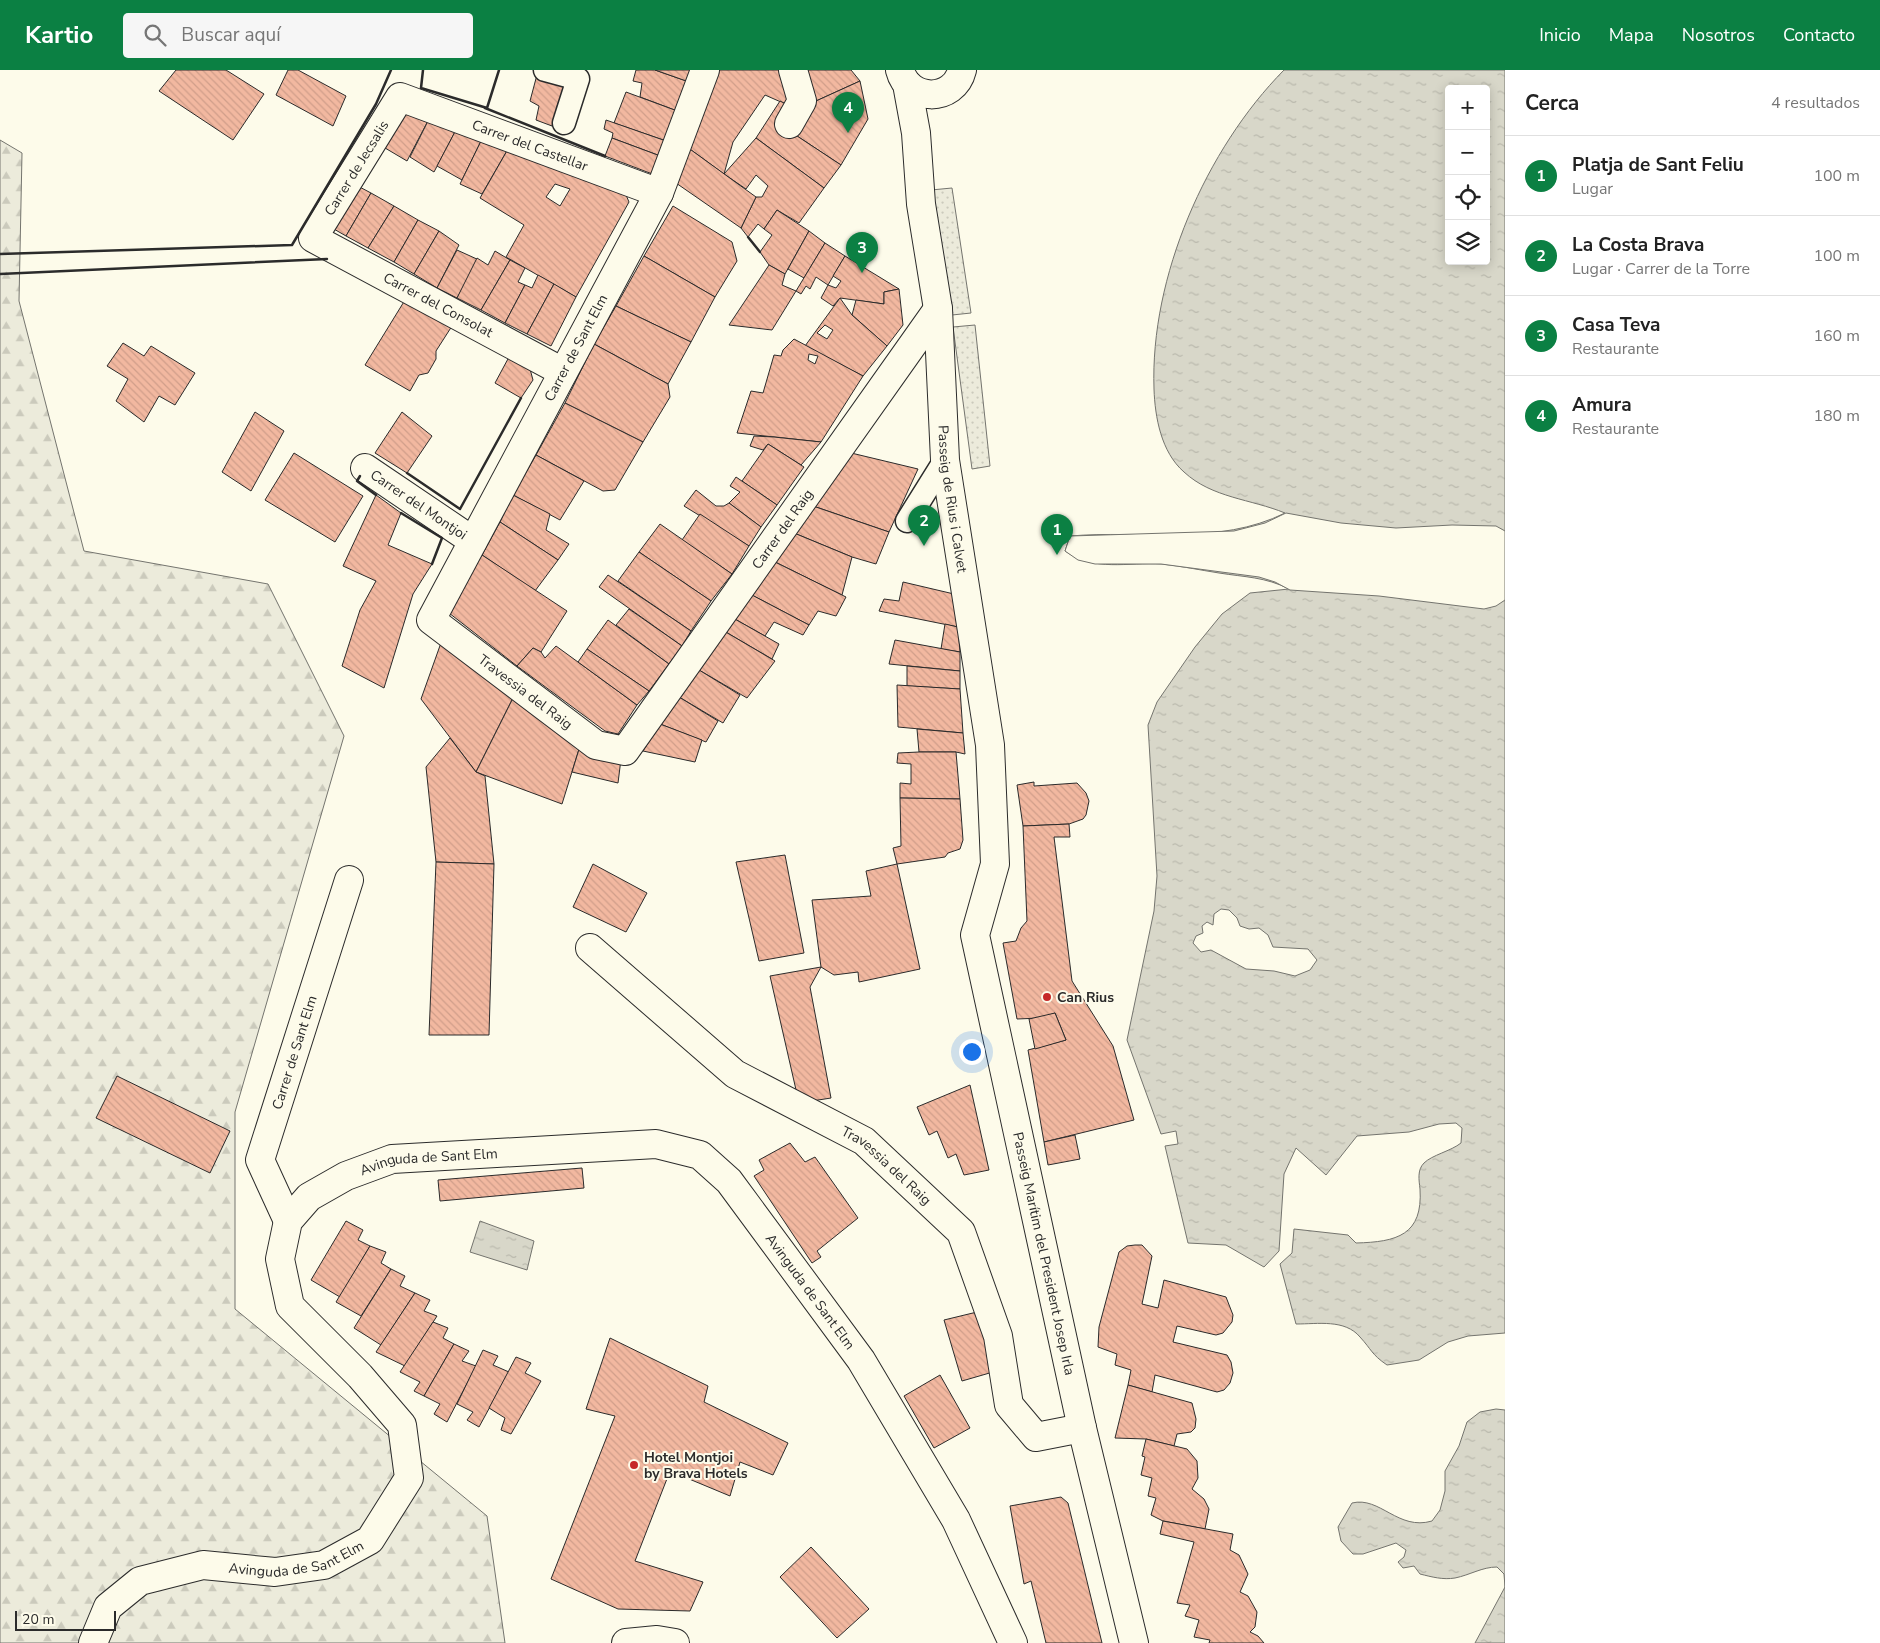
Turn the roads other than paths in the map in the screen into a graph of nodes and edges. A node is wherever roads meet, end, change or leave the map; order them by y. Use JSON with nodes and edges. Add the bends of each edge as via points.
{"nodes":[{"id":1,"x":545,"y":70,"type":"edge"},
{"id":2,"x":705,"y":70,"type":"edge"},
{"id":3,"x":793,"y":70,"type":"edge"},
{"id":4,"x":903,"y":77,"type":"edge"},
{"id":5,"x":957,"y":79,"type":"edge"},
{"id":6,"x":400,"y":97,"type":"joint"},
{"id":7,"x":564,"y":123,"type":"dead end"},
{"id":8,"x":789,"y":124,"type":"dead end"},
{"id":9,"x":916,"y":133,"type":"junction"},
{"id":10,"x":659,"y":193,"type":"junction"},
{"id":11,"x":313,"y":238,"type":"joint"},
{"id":12,"x":938,"y":309,"type":"junction"},
{"id":13,"x":563,"y":372,"type":"junction"},
{"id":14,"x":945,"y":460,"type":"junction"},
{"id":15,"x":365,"y":468,"type":"dead end"},
{"id":16,"x":907,"y":521,"type":"dead end"},
{"id":17,"x":473,"y":541,"type":"junction"},
{"id":18,"x":431,"y":620,"type":"joint"},
{"id":19,"x":625,"y":750,"type":"joint"},
{"id":20,"x":995,"y":864,"type":"joint"},
{"id":21,"x":349,"y":880,"type":"dead end"},
{"id":22,"x":590,"y":948,"type":"dead end"},
{"id":23,"x":288,"y":1221,"type":"junction"},
{"id":24,"x":1082,"y":1428,"type":"junction"},
{"id":25,"x":93,"y":1643,"type":"edge"},
{"id":26,"x":626,"y":1643,"type":"edge"},
{"id":27,"x":675,"y":1643,"type":"edge"},
{"id":28,"x":1013,"y":1643,"type":"edge"},
{"id":29,"x":1134,"y":1643,"type":"edge"}],
"edges":[{"from":1,"to":7,"type":"street","via":[[578,79]]},
{"from":2,"to":10,"type":"street","name":"Carrer de Sant Elm"},
{"from":3,"to":8,"type":"street","via":[[802,101]]},
{"from":4,"to":5,"type":"street","via":[[922,94]]},
{"from":4,"to":9,"type":"street","name":"Passeig de Rius i Calvet"},
{"from":5,"to":9,"type":"street"},
{"from":6,"to":10,"type":"street","name":"Carrer del Castellar"},
{"from":6,"to":11,"type":"street","name":"Carrer de Jecsalis"},
{"from":9,"to":12,"type":"street","name":"Passeig de Rius i Calvet","via":[[921,204]]},
{"from":10,"to":13,"type":"street","name":"Carrer de Sant Elm"},
{"from":11,"to":13,"type":"street","name":"Carrer del Consolat"},
{"from":12,"to":14,"type":"street","name":"Passeig de Rius i Calvet"},
{"from":12,"to":19,"type":"street","name":"Carrer del Raig"},
{"from":13,"to":17,"type":"street","name":"Carrer de Sant Elm"},
{"from":14,"to":16,"type":"street"},
{"from":14,"to":20,"type":"street","name":"Passeig de Rius i Calvet","via":[[990,746]]},
{"from":15,"to":17,"type":"street","name":"Carrer del Montjoi"},
{"from":17,"to":18,"type":"street","name":"Carrer de Sant Elm"},
{"from":18,"to":19,"type":"street","name":"Travessia del Raig","via":[[596,746]]},
{"from":20,"to":24,"type":"street","name":"Passeig Marítim del President Josep Irla","via":[[975,935]]},
{"from":21,"to":23,"type":"street","name":"Carrer de Sant Elm","via":[[260,1160]]},
{"from":22,"to":24,"type":"street","name":"Travessia del Raig","via":[[734,1074],[864,1141],[961,1232],[998,1336],[1008,1405],[1036,1436]]},
{"from":23,"to":25,"type":"street","name":"Avinguda de Sant Elm","via":[[280,1259],[290,1306],[360,1376],[402,1425],[409,1478],[370,1540],[324,1565],[274,1572],[202,1565],[140,1581],[108,1607]]},
{"from":23,"to":28,"type":"street","name":"Avinguda de Sant Elm","via":[[309,1197],[346,1176],[392,1159],[656,1144],[700,1155],[729,1181],[861,1360],[956,1520]]},
{"from":24,"to":29,"type":"street","name":"Passeig Marítim del President Josep Irla"},
{"from":26,"to":27,"type":"street","via":[[657,1640]]}]}
